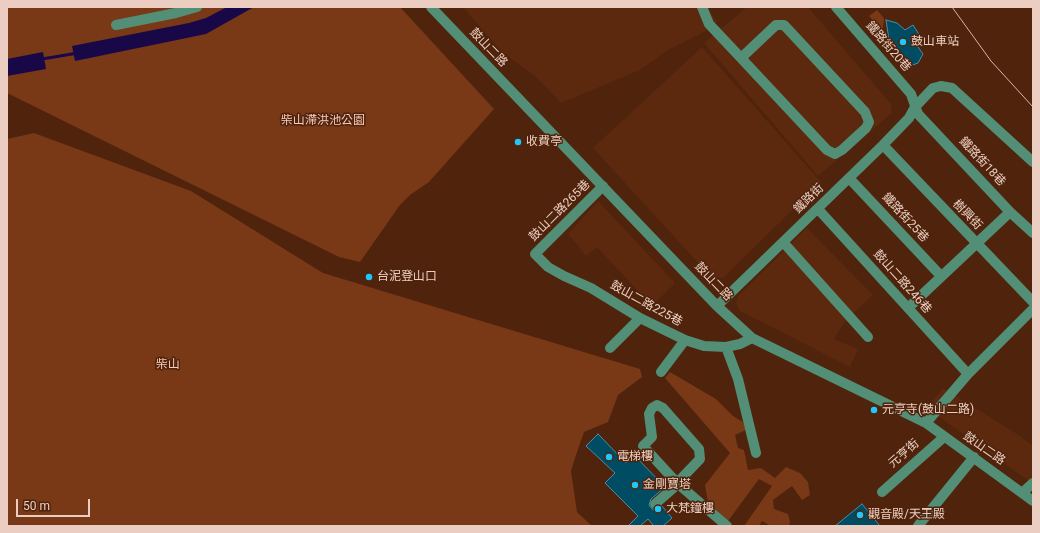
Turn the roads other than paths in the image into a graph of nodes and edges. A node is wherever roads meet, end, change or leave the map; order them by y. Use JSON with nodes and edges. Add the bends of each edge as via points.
{"nodes":[{"id":1,"x":197,"y":7,"type":"edge"},
{"id":2,"x":431,"y":7,"type":"edge"},
{"id":3,"x":702,"y":7,"type":"edge"},
{"id":4,"x":836,"y":7,"type":"edge"},
{"id":5,"x":116,"y":25,"type":"dead end"},
{"id":6,"x":741,"y":58,"type":"junction"},
{"id":7,"x":915,"y":107,"type":"junction"},
{"id":8,"x":883,"y":145,"type":"junction"},
{"id":9,"x":1033,"y":162,"type":"edge"},
{"id":10,"x":849,"y":178,"type":"junction"},
{"id":11,"x":603,"y":186,"type":"junction"},
{"id":12,"x":818,"y":208,"type":"junction"},
{"id":13,"x":1010,"y":212,"type":"junction"},
{"id":14,"x":1033,"y":233,"type":"edge"},
{"id":15,"x":783,"y":242,"type":"junction"},
{"id":16,"x":976,"y":243,"type":"junction"},
{"id":17,"x":535,"y":254,"type":"joint"},
{"id":18,"x":941,"y":276,"type":"junction"},
{"id":19,"x":1033,"y":302,"type":"edge"},
{"id":20,"x":717,"y":306,"type":"junction"},
{"id":21,"x":908,"y":308,"type":"junction"},
{"id":22,"x":1033,"y":309,"type":"edge"},
{"id":23,"x":640,"y":318,"type":"junction"},
{"id":24,"x":868,"y":337,"type":"dead end"},
{"id":25,"x":752,"y":338,"type":"junction"},
{"id":26,"x":685,"y":340,"type":"junction"},
{"id":27,"x":726,"y":347,"type":"junction"},
{"id":28,"x":610,"y":348,"type":"dead end"},
{"id":29,"x":661,"y":372,"type":"dead end"},
{"id":30,"x":968,"y":374,"type":"junction"},
{"id":31,"x":926,"y":423,"type":"junction"},
{"id":32,"x":944,"y":437,"type":"junction"},
{"id":33,"x":756,"y":454,"type":"dead end"},
{"id":34,"x":974,"y":457,"type":"junction"},
{"id":35,"x":678,"y":483,"type":"junction"},
{"id":36,"x":1033,"y":483,"type":"edge"},
{"id":37,"x":882,"y":492,"type":"dead end"},
{"id":38,"x":1022,"y":493,"type":"junction"},
{"id":39,"x":1033,"y":501,"type":"edge"},
{"id":40,"x":655,"y":504,"type":"dead end"},
{"id":41,"x":727,"y":526,"type":"edge"},
{"id":42,"x":918,"y":526,"type":"edge"}],
"edges":[{"from":1,"to":5,"type":"street"},
{"from":2,"to":11,"type":"street","name":"鼓山二路"},
{"from":3,"to":6,"type":"street","via":[[709,24]]},
{"from":4,"to":7,"type":"street","name":"鐵路街20巷","via":[[911,94]]},
{"from":6,"to":6,"type":"street","via":[[827,150],[835,154],[866,128],[869,122],[865,112],[784,25],[776,26]]},
{"from":7,"to":8,"type":"street","name":"鐵路街","via":[[909,118]]},
{"from":7,"to":9,"type":"street","name":"鐵路街","via":[[933,88],[952,88]]},
{"from":7,"to":13,"type":"street","name":"鐵路街18巷","via":[[918,114]]},
{"from":8,"to":10,"type":"street","name":"鐵路街"},
{"from":8,"to":16,"type":"street","name":"樹興街"},
{"from":10,"to":12,"type":"street","name":"鐵路街"},
{"from":10,"to":18,"type":"street","name":"鐵路街25巷"},
{"from":11,"to":17,"type":"street","name":"鼓山二路265巷"},
{"from":11,"to":20,"type":"street","name":"鼓山二路"},
{"from":12,"to":15,"type":"street","name":"鐵路街"},
{"from":12,"to":21,"type":"street","name":"鼓山二路246巷"},
{"from":13,"to":14,"type":"street","name":"鐵路街18巷"},
{"from":13,"to":16,"type":"street"},
{"from":15,"to":20,"type":"street","name":"鐵路街"},
{"from":15,"to":24,"type":"street"},
{"from":16,"to":18,"type":"street"},
{"from":16,"to":19,"type":"street","name":"樹興街"},
{"from":17,"to":23,"type":"street","name":"鼓山二路225巷","via":[[553,270],[591,288]]},
{"from":18,"to":21,"type":"street"},
{"from":20,"to":25,"type":"street","name":"鼓山二路"},
{"from":21,"to":30,"type":"street","name":"鼓山二路246巷"},
{"from":22,"to":30,"type":"street"},
{"from":23,"to":26,"type":"street","name":"鼓山二路225巷"},
{"from":23,"to":28,"type":"street"},
{"from":25,"to":27,"type":"street","name":"鼓山二路225巷"},
{"from":25,"to":31,"type":"street","name":"鼓山二路"},
{"from":26,"to":27,"type":"street","name":"鼓山二路225巷","via":[[704,346]]},
{"from":26,"to":29,"type":"street"},
{"from":27,"to":33,"type":"street","via":[[738,379]]},
{"from":30,"to":31,"type":"street"},
{"from":31,"to":32,"type":"street","name":"鼓山二路"},
{"from":32,"to":34,"type":"street","name":"鼓山二路"},
{"from":32,"to":37,"type":"street","name":"元亨街"},
{"from":34,"to":38,"type":"street","name":"鼓山二路"},
{"from":34,"to":42,"type":"street"},
{"from":35,"to":35,"type":"street","via":[[640,443],[652,436],[650,411],[654,406],[658,406],[699,450],[700,459]]},
{"from":35,"to":40,"type":"street"},
{"from":35,"to":41,"type":"street"},
{"from":36,"to":38,"type":"street"},
{"from":38,"to":39,"type":"street","name":"鼓山二路"}]}
